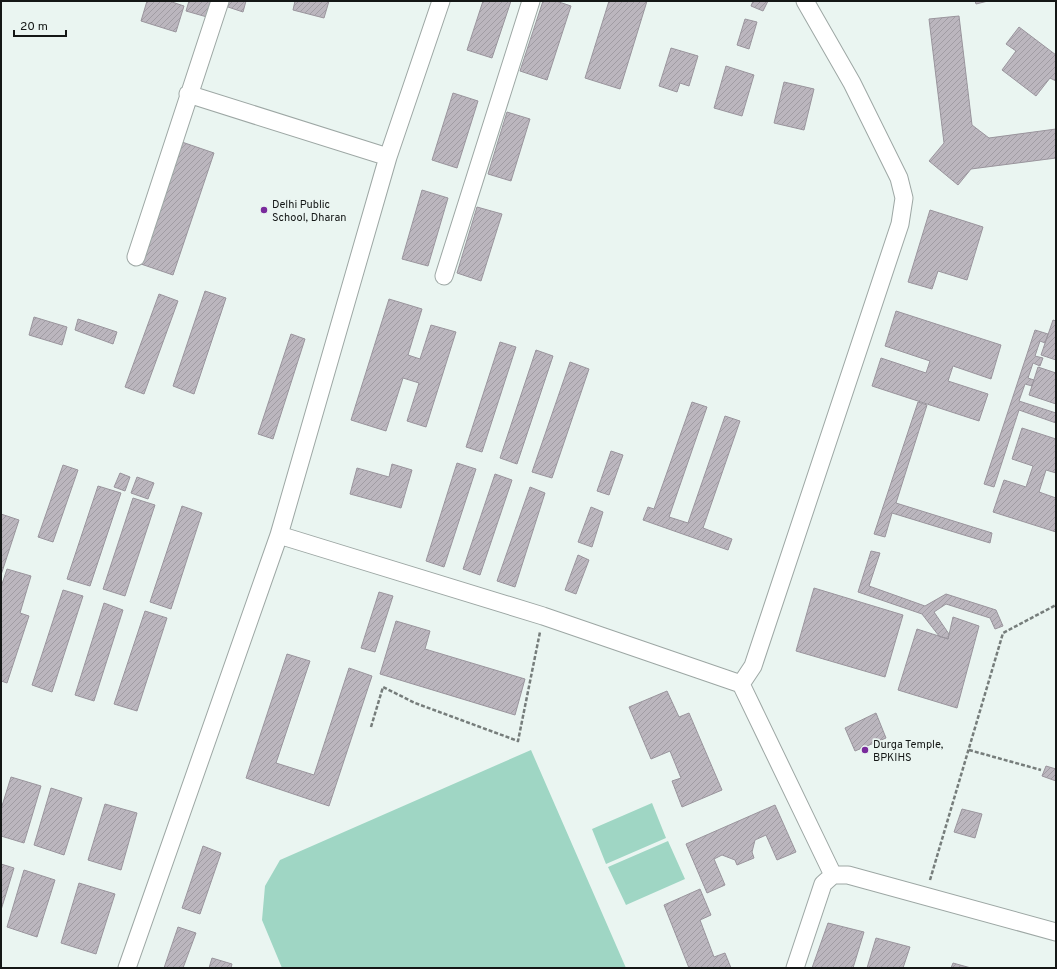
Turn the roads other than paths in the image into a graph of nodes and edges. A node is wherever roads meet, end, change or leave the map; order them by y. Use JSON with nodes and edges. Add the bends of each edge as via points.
{"nodes":[{"id":1,"x":220,"y":1,"type":"edge"},
{"id":2,"x":441,"y":1,"type":"edge"},
{"id":3,"x":531,"y":1,"type":"edge"},
{"id":4,"x":805,"y":1,"type":"edge"},
{"id":5,"x":188,"y":94,"type":"junction"},
{"id":6,"x":388,"y":157,"type":"junction"},
{"id":7,"x":136,"y":258,"type":"dead end"},
{"id":8,"x":444,"y":276,"type":"dead end"},
{"id":9,"x":279,"y":535,"type":"junction"},
{"id":10,"x":740,"y":684,"type":"junction"},
{"id":11,"x":833,"y":875,"type":"junction"},
{"id":12,"x":1056,"y":932,"type":"edge"},
{"id":13,"x":127,"y":968,"type":"edge"},
{"id":14,"x":795,"y":968,"type":"edge"}],
"edges":[{"from":1,"to":5,"type":"street"},
{"from":2,"to":6,"type":"street"},
{"from":3,"to":8,"type":"street"},
{"from":4,"to":10,"type":"street","via":[[855,89],[899,178],[904,198],[900,224],[753,666]]},
{"from":5,"to":6,"type":"street"},
{"from":5,"to":7,"type":"street"},
{"from":6,"to":9,"type":"street"},
{"from":9,"to":10,"type":"street","via":[[543,616]]},
{"from":9,"to":13,"type":"street"},
{"from":10,"to":11,"type":"street"},
{"from":11,"to":12,"type":"street","via":[[848,875]]},
{"from":11,"to":14,"type":"street","via":[[823,884]]}]}
